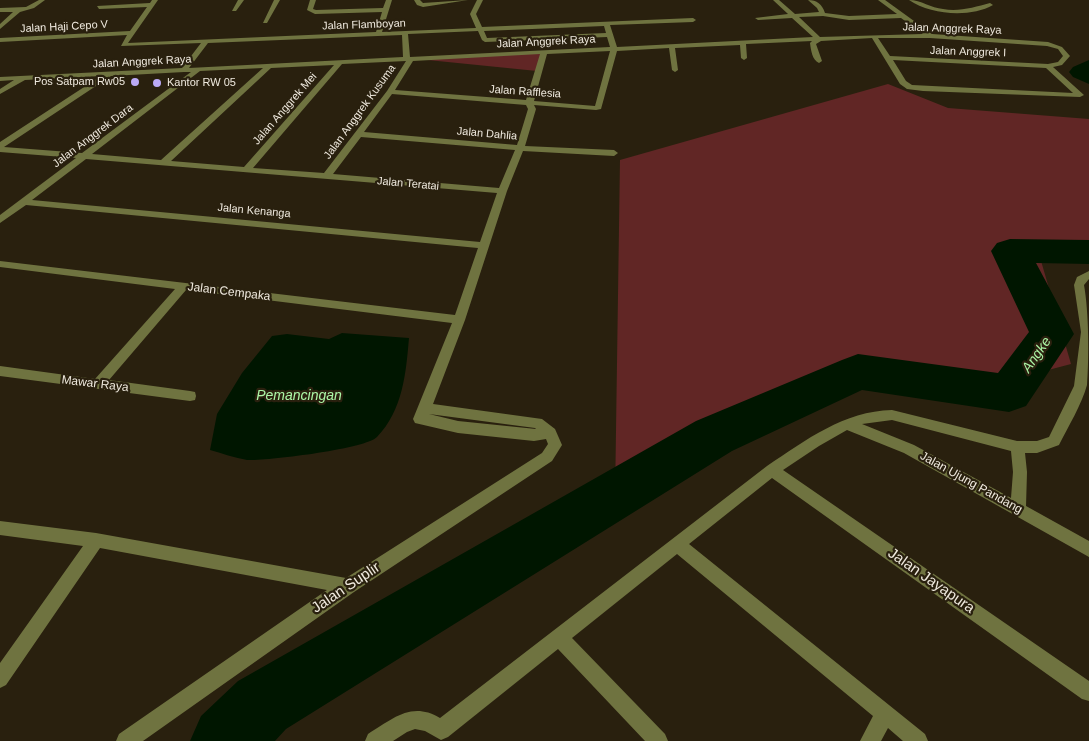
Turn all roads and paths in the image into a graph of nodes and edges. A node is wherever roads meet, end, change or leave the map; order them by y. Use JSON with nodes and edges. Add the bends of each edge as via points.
{"nodes":[{"id":1,"x":42,"y":0,"type":"edge"},
{"id":2,"x":242,"y":0,"type":"edge"},
{"id":3,"x":278,"y":0,"type":"edge"},
{"id":4,"x":313,"y":0,"type":"edge"},
{"id":5,"x":388,"y":0,"type":"edge"},
{"id":6,"x":417,"y":0,"type":"edge"},
{"id":7,"x":466,"y":0,"type":"edge"},
{"id":8,"x":480,"y":0,"type":"edge"},
{"id":9,"x":776,"y":0,"type":"edge"},
{"id":10,"x":810,"y":0,"type":"edge"},
{"id":11,"x":881,"y":0,"type":"edge"},
{"id":12,"x":912,"y":0,"type":"edge"},
{"id":13,"x":153,"y":2,"type":"edge"},
{"id":14,"x":894,"y":2,"type":"dead end"},
{"id":15,"x":887,"y":4,"type":"junction"},
{"id":16,"x":990,"y":6,"type":"dead end"},
{"id":17,"x":99,"y":7,"type":"dead end"},
{"id":18,"x":0,"y":10,"type":"edge"},
{"id":19,"x":234,"y":10,"type":"dead end"},
{"id":20,"x":385,"y":10,"type":"junction"},
{"id":21,"x":18,"y":11,"type":"junction"},
{"id":22,"x":823,"y":14,"type":"junction"},
{"id":23,"x":795,"y":15,"type":"junction"},
{"id":24,"x":901,"y":16,"type":"junction"},
{"id":25,"x":758,"y":18,"type":"dead end"},
{"id":26,"x":693,"y":20,"type":"dead end"},
{"id":27,"x":265,"y":22,"type":"dead end"},
{"id":28,"x":606,"y":24,"type":"junction"},
{"id":29,"x":0,"y":27,"type":"edge"},
{"id":30,"x":479,"y":29,"type":"junction"},
{"id":31,"x":130,"y":33,"type":"junction"},
{"id":32,"x":405,"y":33,"type":"junction"},
{"id":33,"x":378,"y":34,"type":"junction"},
{"id":34,"x":609,"y":35,"type":"junction"},
{"id":35,"x":874,"y":36,"type":"junction"},
{"id":36,"x":930,"y":36,"type":"junction"},
{"id":37,"x":819,"y":39,"type":"junction"},
{"id":38,"x":0,"y":40,"type":"edge"},
{"id":39,"x":206,"y":42,"type":"junction"},
{"id":40,"x":743,"y":43,"type":"junction"},
{"id":41,"x":672,"y":46,"type":"junction"},
{"id":42,"x":614,"y":48,"type":"junction"},
{"id":43,"x":544,"y":52,"type":"junction"},
{"id":44,"x":744,"y":58,"type":"dead end"},
{"id":45,"x":888,"y":58,"type":"junction"},
{"id":46,"x":409,"y":59,"type":"junction"},
{"id":47,"x":819,"y":61,"type":"dead end"},
{"id":48,"x":340,"y":62,"type":"junction"},
{"id":49,"x":269,"y":66,"type":"junction"},
{"id":50,"x":1048,"y":66,"type":"junction"},
{"id":51,"x":199,"y":69,"type":"junction"},
{"id":52,"x":184,"y":70,"type":"junction"},
{"id":53,"x":675,"y":70,"type":"dead end"},
{"id":54,"x":109,"y":74,"type":"junction"},
{"id":55,"x":24,"y":78,"type":"junction"},
{"id":56,"x":0,"y":79,"type":"edge"},
{"id":57,"x":0,"y":92,"type":"edge"},
{"id":58,"x":390,"y":92,"type":"junction"},
{"id":59,"x":529,"y":104,"type":"junction"},
{"id":60,"x":359,"y":134,"type":"junction"},
{"id":61,"x":0,"y":148,"type":"edge"},
{"id":62,"x":520,"y":148,"type":"junction"},
{"id":63,"x":614,"y":153,"type":"dead end"},
{"id":64,"x":86,"y":156,"type":"junction"},
{"id":65,"x":163,"y":163,"type":"junction"},
{"id":66,"x":246,"y":170,"type":"junction"},
{"id":67,"x":326,"y":177,"type":"junction"},
{"id":68,"x":502,"y":191,"type":"junction"},
{"id":69,"x":23,"y":202,"type":"junction"},
{"id":70,"x":0,"y":220,"type":"edge"},
{"id":71,"x":483,"y":244,"type":"junction"},
{"id":72,"x":0,"y":264,"type":"edge"},
{"id":73,"x":1089,"y":274,"type":"edge"},
{"id":74,"x":184,"y":286,"type":"junction"},
{"id":75,"x":459,"y":320,"type":"junction"},
{"id":76,"x":0,"y":371,"type":"edge"},
{"id":77,"x":98,"y":384,"type":"junction"},
{"id":78,"x":190,"y":396,"type":"dead end"},
{"id":79,"x":849,"y":424,"type":"junction"},
{"id":80,"x":1017,"y":446,"type":"junction"},
{"id":81,"x":772,"y":470,"type":"junction"},
{"id":82,"x":1018,"y":509,"type":"junction"},
{"id":83,"x":0,"y":528,"type":"edge"},
{"id":84,"x":96,"y":540,"type":"junction"},
{"id":85,"x":677,"y":544,"type":"junction"},
{"id":86,"x":1089,"y":549,"type":"edge"},
{"id":87,"x":348,"y":586,"type":"junction"},
{"id":88,"x":559,"y":637,"type":"junction"},
{"id":89,"x":0,"y":680,"type":"edge"},
{"id":90,"x":1089,"y":692,"type":"edge"},
{"id":91,"x":885,"y":714,"type":"junction"},
{"id":92,"x":443,"y":735,"type":"edge"},
{"id":93,"x":126,"y":741,"type":"edge"},
{"id":94,"x":375,"y":741,"type":"edge"},
{"id":95,"x":658,"y":741,"type":"edge"},
{"id":96,"x":870,"y":741,"type":"edge"},
{"id":97,"x":918,"y":741,"type":"edge"}],
"edges":[{"from":1,"to":21,"type":"street","via":[[31,9]]},
{"from":2,"to":19,"type":"street"},
{"from":3,"to":27,"type":"street"},
{"from":4,"to":20,"type":"street","via":[[310,10],[315,12]]},
{"from":5,"to":20,"type":"street"},
{"from":6,"to":7,"type":"street","via":[[423,5]]},
{"from":8,"to":30,"type":"street","via":[[474,14]]},
{"from":9,"to":23,"type":"street"},
{"from":10,"to":22,"type":"street"},
{"from":11,"to":15,"type":"street"},
{"from":12,"to":16,"type":"street","via":[[950,13]]},
{"from":13,"to":17,"type":"street"},
{"from":13,"to":31,"type":"street"},
{"from":14,"to":15,"type":"street"},
{"from":15,"to":24,"type":"street"},
{"from":18,"to":21,"type":"street"},
{"from":20,"to":33,"type":"street"},
{"from":21,"to":29,"type":"street"},
{"from":22,"to":23,"type":"street"},
{"from":22,"to":24,"type":"street","via":[[849,18]]},
{"from":23,"to":25,"type":"street"},
{"from":23,"to":37,"type":"street"},
{"from":24,"to":36,"type":"street"},
{"from":26,"to":28,"type":"street","name":"Jalan Flamboyan"},
{"from":28,"to":30,"type":"street","name":"Jalan Flamboyan"},
{"from":28,"to":34,"type":"street"},
{"from":30,"to":32,"type":"street","name":"Jalan Flamboyan"},
{"from":30,"to":34,"type":"street","via":[[485,40]]},
{"from":31,"to":38,"type":"street","name":"Jalan Haji Cepo V"},
{"from":31,"to":39,"type":"street","name":"Jalan Flamboyan","via":[[123,45]]},
{"from":32,"to":33,"type":"street","name":"Jalan Flamboyan"},
{"from":32,"to":46,"type":"street"},
{"from":33,"to":39,"type":"street","name":"Jalan Flamboyan"},
{"from":34,"to":42,"type":"street"},
{"from":35,"to":36,"type":"street","name":"Jalan Anggrek Raya"},
{"from":35,"to":37,"type":"street","name":"Jalan Anggrek Raya"},
{"from":35,"to":45,"type":"street"},
{"from":36,"to":50,"type":"street","name":"Jalan Anggrek Raya","via":[[1048,44],[1060,48],[1067,56],[1060,64]]},
{"from":37,"to":40,"type":"street","name":"Jalan Anggrek Raya"},
{"from":37,"to":47,"type":"street","via":[[813,43]]},
{"from":39,"to":52,"type":"street"},
{"from":40,"to":41,"type":"street","name":"Jalan Anggrek Raya"},
{"from":40,"to":44,"type":"street"},
{"from":41,"to":42,"type":"street","name":"Jalan Anggrek Raya"},
{"from":41,"to":53,"type":"street"},
{"from":42,"to":43,"type":"street","name":"Jalan Anggrek Raya"},
{"from":42,"to":59,"type":"street","name":"Jalan Rafflesia","via":[[598,107]]},
{"from":43,"to":46,"type":"street","name":"Jalan Anggrek Raya"},
{"from":43,"to":59,"type":"street"},
{"from":45,"to":50,"type":"street","name":"Jalan Anggrek I"},
{"from":45,"to":50,"type":"street","via":[[902,82],[913,88],[1080,95]]},
{"from":46,"to":48,"type":"street","name":"Jalan Anggrek Raya"},
{"from":46,"to":58,"type":"street","name":"Jalan Anggrek Kusuma"},
{"from":48,"to":49,"type":"street","name":"Jalan Anggrek Raya"},
{"from":48,"to":66,"type":"street","name":"Jalan Anggrek Mei"},
{"from":49,"to":51,"type":"street","name":"Jalan Anggrek Raya"},
{"from":49,"to":65,"type":"street"},
{"from":51,"to":52,"type":"street","name":"Jalan Anggrek Raya"},
{"from":51,"to":64,"type":"street","name":"Jalan Anggrek Dara"},
{"from":52,"to":54,"type":"street","name":"Jalan Anggrek Raya"},
{"from":54,"to":55,"type":"street","name":"Jalan Anggrek Raya"},
{"from":54,"to":61,"type":"street"},
{"from":55,"to":56,"type":"street","name":"Jalan Anggrek Raya"},
{"from":55,"to":57,"type":"street"},
{"from":58,"to":59,"type":"street","name":"Jalan Rafflesia"},
{"from":58,"to":60,"type":"street","name":"Jalan Anggrek Kusuma"},
{"from":59,"to":62,"type":"street","via":[[532,109]]},
{"from":60,"to":62,"type":"street","name":"Jalan Dahlia"},
{"from":60,"to":67,"type":"street","name":"Jalan Anggrek Kusuma"},
{"from":61,"to":64,"type":"street","name":"Jalan Teratai"},
{"from":62,"to":63,"type":"street","name":"Jalan Dahlia"},
{"from":62,"to":68,"type":"street"},
{"from":64,"to":65,"type":"street","name":"Jalan Teratai"},
{"from":64,"to":69,"type":"street","name":"Jalan Anggrek Dara"},
{"from":65,"to":66,"type":"street","name":"Jalan Teratai"},
{"from":66,"to":67,"type":"street","name":"Jalan Teratai"},
{"from":67,"to":68,"type":"street","name":"Jalan Teratai"},
{"from":68,"to":71,"type":"street"},
{"from":69,"to":70,"type":"street","name":"Jalan Anggrek Dara"},
{"from":69,"to":71,"type":"street","name":"Jalan Kenanga"},
{"from":71,"to":75,"type":"street"},
{"from":72,"to":74,"type":"street","name":"Jalan Cempaka"},
{"from":73,"to":80,"type":"street","via":[[1081,279],[1080,285],[1087,332],[1080,386],[1054,441],[1037,447]]},
{"from":74,"to":75,"type":"street","name":"Jalan Cempaka"},
{"from":74,"to":77,"type":"street"},
{"from":75,"to":87,"type":"street","name":"Jalan Suplir","via":[[422,413],[458,427],[534,435],[550,433],[555,445],[547,457]]},
{"from":76,"to":77,"type":"street","name":"Mawar Raya"},
{"from":77,"to":78,"type":"street","name":"Mawar Raya"},
{"from":79,"to":80,"type":"street","via":[[892,414]]},
{"from":79,"to":81,"type":"street","via":[[824,436]]},
{"from":79,"to":82,"type":"street","name":"Jalan Ujung Pandang","via":[[909,449]]},
{"from":80,"to":82,"type":"street","via":[[1020,472]]},
{"from":81,"to":85,"type":"street"},
{"from":81,"to":90,"type":"street","name":"Jalan Jayapura"},
{"from":82,"to":86,"type":"street","name":"Jalan Ujung Pandang"},
{"from":83,"to":84,"type":"street"},
{"from":84,"to":87,"type":"street"},
{"from":84,"to":89,"type":"street"},
{"from":85,"to":88,"type":"street"},
{"from":85,"to":91,"type":"street"},
{"from":87,"to":93,"type":"street","name":"Jalan Suplir"},
{"from":88,"to":92,"type":"street"},
{"from":88,"to":95,"type":"street"},
{"from":91,"to":96,"type":"street"},
{"from":91,"to":97,"type":"street"},
{"from":92,"to":94,"type":"street","via":[[429,721],[413,718]]}]}
